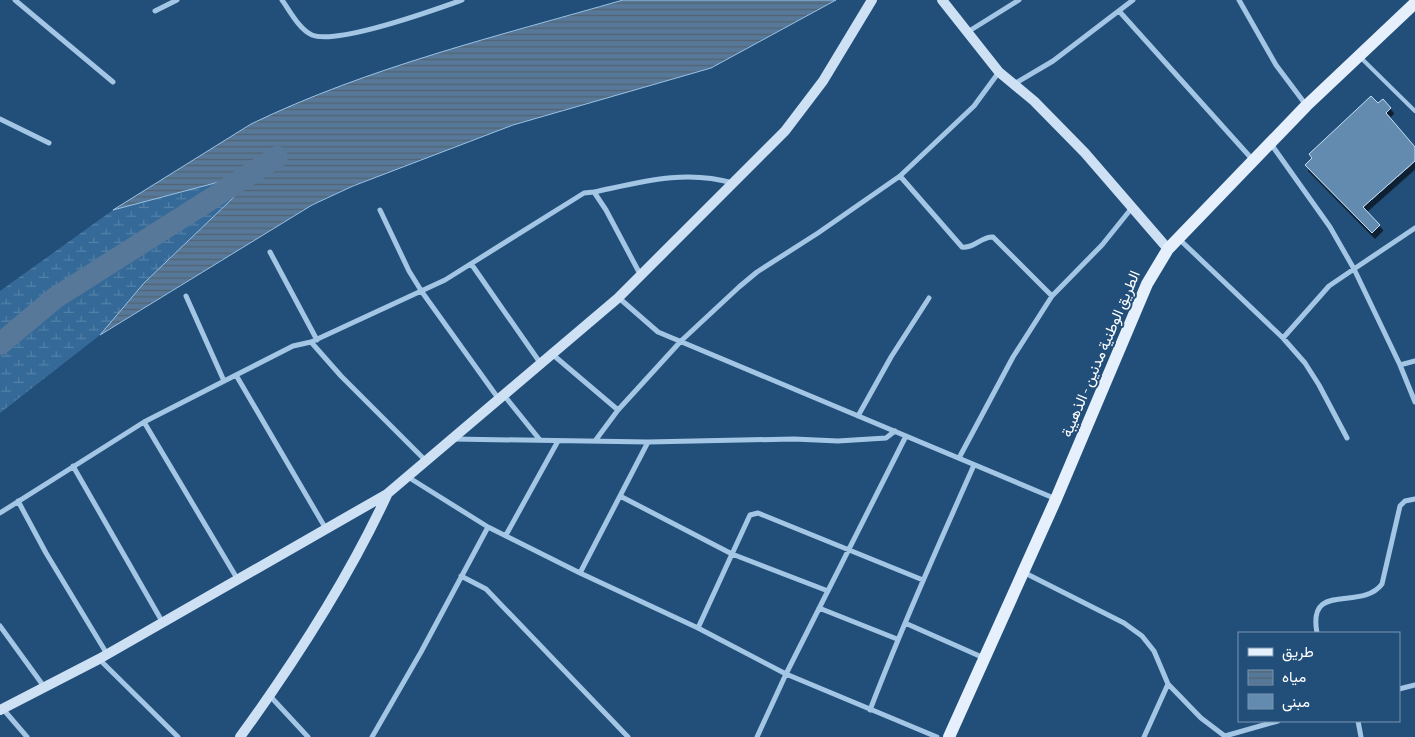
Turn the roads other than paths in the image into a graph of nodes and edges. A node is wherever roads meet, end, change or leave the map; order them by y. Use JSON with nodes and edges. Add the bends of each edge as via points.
{"nodes":[{"id":1,"x":15,"y":0,"type":"edge"},
{"id":2,"x":177,"y":0,"type":"edge"},
{"id":3,"x":282,"y":0,"type":"edge"},
{"id":4,"x":443,"y":0,"type":"edge"},
{"id":5,"x":462,"y":0,"type":"edge"},
{"id":6,"x":872,"y":0,"type":"edge"},
{"id":7,"x":942,"y":0,"type":"edge"},
{"id":8,"x":1019,"y":0,"type":"edge"},
{"id":9,"x":1133,"y":0,"type":"edge"},
{"id":10,"x":1239,"y":0,"type":"edge"},
{"id":11,"x":1415,"y":3,"type":"edge"},
{"id":12,"x":446,"y":6,"type":"junction"},
{"id":13,"x":155,"y":10,"type":"dead end"},
{"id":14,"x":1119,"y":11,"type":"junction"},
{"id":15,"x":965,"y":33,"type":"junction"},
{"id":16,"x":1359,"y":55,"type":"junction"},
{"id":17,"x":999,"y":72,"type":"junction"},
{"id":18,"x":113,"y":82,"type":"dead end"},
{"id":19,"x":1014,"y":84,"type":"junction"},
{"id":20,"x":1306,"y":106,"type":"junction"},
{"id":21,"x":1415,"y":111,"type":"edge"},
{"id":22,"x":0,"y":119,"type":"edge"},
{"id":23,"x":49,"y":144,"type":"dead end"},
{"id":24,"x":1271,"y":144,"type":"junction"},
{"id":25,"x":1254,"y":160,"type":"junction"},
{"id":26,"x":900,"y":176,"type":"junction"},
{"id":27,"x":733,"y":183,"type":"junction"},
{"id":28,"x":594,"y":192,"type":"junction"},
{"id":29,"x":1131,"y":209,"type":"junction"},
{"id":30,"x":380,"y":210,"type":"dead end"},
{"id":31,"x":1415,"y":228,"type":"edge"},
{"id":32,"x":1178,"y":238,"type":"junction"},
{"id":33,"x":1168,"y":249,"type":"junction"},
{"id":34,"x":270,"y":252,"type":"dead end"},
{"id":35,"x":472,"y":265,"type":"junction"},
{"id":36,"x":1354,"y":269,"type":"junction"},
{"id":37,"x":640,"y":274,"type":"junction"},
{"id":38,"x":422,"y":292,"type":"junction"},
{"id":39,"x":186,"y":296,"type":"dead end"},
{"id":40,"x":1052,"y":296,"type":"junction"},
{"id":41,"x":618,"y":298,"type":"junction"},
{"id":42,"x":929,"y":298,"type":"dead end"},
{"id":43,"x":1283,"y":338,"type":"junction"},
{"id":44,"x":317,"y":340,"type":"junction"},
{"id":45,"x":680,"y":341,"type":"junction"},
{"id":46,"x":311,"y":342,"type":"junction"},
{"id":47,"x":552,"y":354,"type":"junction"},
{"id":48,"x":1415,"y":362,"type":"edge"},
{"id":49,"x":541,"y":364,"type":"junction"},
{"id":50,"x":1400,"y":365,"type":"junction"},
{"id":51,"x":236,"y":375,"type":"junction"},
{"id":52,"x":224,"y":381,"type":"junction"},
{"id":53,"x":501,"y":396,"type":"junction"},
{"id":54,"x":1415,"y":402,"type":"edge"},
{"id":55,"x":618,"y":410,"type":"junction"},
{"id":56,"x":858,"y":416,"type":"junction"},
{"id":57,"x":144,"y":422,"type":"junction"},
{"id":58,"x":895,"y":431,"type":"junction"},
{"id":59,"x":906,"y":436,"type":"junction"},
{"id":60,"x":1347,"y":438,"type":"dead end"},
{"id":61,"x":452,"y":439,"type":"junction"},
{"id":62,"x":540,"y":440,"type":"junction"},
{"id":63,"x":558,"y":441,"type":"junction"},
{"id":64,"x":595,"y":441,"type":"junction"},
{"id":65,"x":648,"y":442,"type":"junction"},
{"id":66,"x":959,"y":458,"type":"junction"},
{"id":67,"x":426,"y":461,"type":"junction"},
{"id":68,"x":974,"y":465,"type":"junction"},
{"id":69,"x":73,"y":466,"type":"junction"},
{"id":70,"x":408,"y":476,"type":"junction"},
{"id":71,"x":387,"y":494,"type":"junction"},
{"id":72,"x":620,"y":496,"type":"junction"},
{"id":73,"x":1056,"y":499,"type":"junction"},
{"id":74,"x":1415,"y":499,"type":"edge"},
{"id":75,"x":18,"y":500,"type":"junction"},
{"id":76,"x":0,"y":513,"type":"edge"},
{"id":77,"x":488,"y":527,"type":"junction"},
{"id":78,"x":327,"y":530,"type":"junction"},
{"id":79,"x":506,"y":535,"type":"junction"},
{"id":80,"x":848,"y":551,"type":"junction"},
{"id":81,"x":732,"y":554,"type":"junction"},
{"id":82,"x":1023,"y":572,"type":"junction"},
{"id":83,"x":580,"y":573,"type":"junction"},
{"id":84,"x":461,"y":576,"type":"junction"},
{"id":85,"x":239,"y":580,"type":"junction"},
{"id":86,"x":923,"y":580,"type":"junction"},
{"id":87,"x":828,"y":591,"type":"junction"},
{"id":88,"x":819,"y":608,"type":"junction"},
{"id":89,"x":164,"y":623,"type":"junction"},
{"id":90,"x":905,"y":623,"type":"junction"},
{"id":91,"x":0,"y":626,"type":"edge"},
{"id":92,"x":698,"y":628,"type":"junction"},
{"id":93,"x":1317,"y":632,"type":"edge"},
{"id":94,"x":897,"y":638,"type":"junction"},
{"id":95,"x":103,"y":657,"type":"junction"},
{"id":96,"x":985,"y":658,"type":"junction"},
{"id":97,"x":786,"y":674,"type":"junction"},
{"id":98,"x":1168,"y":684,"type":"junction"},
{"id":99,"x":1415,"y":685,"type":"edge"},
{"id":100,"x":45,"y":689,"type":"junction"},
{"id":101,"x":1400,"y":689,"type":"edge"},
{"id":102,"x":270,"y":696,"type":"junction"},
{"id":103,"x":1,"y":710,"type":"edge"},
{"id":104,"x":870,"y":710,"type":"junction"},
{"id":105,"x":1275,"y":722,"type":"edge"},
{"id":106,"x":1358,"y":722,"type":"edge"},
{"id":107,"x":1226,"y":736,"type":"edge"},
{"id":108,"x":27,"y":737,"type":"edge"},
{"id":109,"x":178,"y":737,"type":"edge"},
{"id":110,"x":240,"y":737,"type":"edge"},
{"id":111,"x":308,"y":737,"type":"edge"},
{"id":112,"x":372,"y":737,"type":"edge"},
{"id":113,"x":628,"y":737,"type":"edge"},
{"id":114,"x":757,"y":737,"type":"edge"},
{"id":115,"x":937,"y":737,"type":"edge"},
{"id":116,"x":949,"y":737,"type":"edge"},
{"id":117,"x":1144,"y":737,"type":"edge"},
{"id":118,"x":1361,"y":737,"type":"edge"}],
"edges":[{"from":1,"to":18,"type":"street"},
{"from":2,"to":13,"type":"street"},
{"from":3,"to":12,"type":"street","via":[[304,30],[320,37],[395,23]]},
{"from":4,"to":12,"type":"street"},
{"from":5,"to":12,"type":"street"},
{"from":6,"to":27,"type":"street","via":[[802,110]]},
{"from":7,"to":15,"type":"street"},
{"from":8,"to":15,"type":"street"},
{"from":9,"to":14,"type":"street"},
{"from":10,"to":20,"type":"street","via":[[1276,65]]},
{"from":11,"to":16,"type":"main road","name":"الطريق الوطنية مدنين - الذهيبة"},
{"from":14,"to":19,"type":"street","via":[[1053,61]]},
{"from":14,"to":25,"type":"street"},
{"from":15,"to":17,"type":"street"},
{"from":16,"to":20,"type":"main road","name":"الطريق الوطنية مدنين - الذهيبة"},
{"from":16,"to":21,"type":"lane"},
{"from":17,"to":19,"type":"street"},
{"from":17,"to":26,"type":"street","via":[[974,106]]},
{"from":19,"to":29,"type":"street","via":[[1086,153]]},
{"from":20,"to":24,"type":"main road","name":"الطريق الوطنية مدنين - الذهيبة"},
{"from":22,"to":23,"type":"street"},
{"from":24,"to":25,"type":"main road","name":"الطريق الوطنية مدنين - الذهيبة"},
{"from":24,"to":36,"type":"street","via":[[1330,227]]},
{"from":25,"to":32,"type":"main road","name":"الطريق الوطنية مدنين - الذهيبة"},
{"from":26,"to":40,"type":"street","via":[[962,247],[968,248],[993,237]]},
{"from":26,"to":45,"type":"street","via":[[757,272]]},
{"from":27,"to":28,"type":"street","via":[[698,176]]},
{"from":27,"to":37,"type":"street"},
{"from":28,"to":35,"type":"street","via":[[584,192]]},
{"from":28,"to":37,"type":"street"},
{"from":29,"to":33,"type":"street"},
{"from":29,"to":40,"type":"street","via":[[1102,245]]},
{"from":30,"to":38,"type":"street"},
{"from":31,"to":36,"type":"street"},
{"from":32,"to":33,"type":"main road","name":"الطريق الوطنية مدنين - الذهيبة"},
{"from":32,"to":43,"type":"street"},
{"from":33,"to":73,"type":"main road","name":"الطريق الوطنية مدنين - الذهيبة","via":[[1146,284]]},
{"from":34,"to":44,"type":"street"},
{"from":35,"to":38,"type":"street"},
{"from":35,"to":49,"type":"street"},
{"from":36,"to":43,"type":"street","via":[[1329,286]]},
{"from":36,"to":50,"type":"street"},
{"from":37,"to":41,"type":"street"},
{"from":38,"to":44,"type":"street"},
{"from":38,"to":53,"type":"street"},
{"from":39,"to":52,"type":"street"},
{"from":40,"to":66,"type":"street","via":[[1013,357]]},
{"from":41,"to":45,"type":"street","via":[[658,332]]},
{"from":41,"to":47,"type":"street"},
{"from":42,"to":56,"type":"street"},
{"from":43,"to":60,"type":"street","via":[[1305,363]]},
{"from":44,"to":46,"type":"street"},
{"from":45,"to":55,"type":"street"},
{"from":45,"to":56,"type":"street"},
{"from":46,"to":51,"type":"street","via":[[293,346]]},
{"from":46,"to":67,"type":"street"},
{"from":47,"to":49,"type":"street"},
{"from":47,"to":55,"type":"street"},
{"from":48,"to":50,"type":"street"},
{"from":49,"to":53,"type":"street"},
{"from":50,"to":54,"type":"street"},
{"from":51,"to":52,"type":"street"},
{"from":51,"to":78,"type":"street"},
{"from":52,"to":57,"type":"street"},
{"from":53,"to":61,"type":"street"},
{"from":53,"to":62,"type":"street"},
{"from":55,"to":64,"type":"street"},
{"from":56,"to":58,"type":"street"},
{"from":57,"to":69,"type":"street"},
{"from":57,"to":85,"type":"street"},
{"from":58,"to":59,"type":"street"},
{"from":58,"to":65,"type":"street","via":[[886,438],[862,440]]},
{"from":59,"to":66,"type":"street"},
{"from":59,"to":80,"type":"street"},
{"from":61,"to":62,"type":"street"},
{"from":61,"to":67,"type":"street"},
{"from":62,"to":63,"type":"street"},
{"from":63,"to":64,"type":"street"},
{"from":63,"to":79,"type":"street"},
{"from":64,"to":65,"type":"street"},
{"from":65,"to":72,"type":"street"},
{"from":66,"to":68,"type":"street"},
{"from":67,"to":70,"type":"street"},
{"from":68,"to":73,"type":"street"},
{"from":68,"to":86,"type":"street"},
{"from":69,"to":75,"type":"street"},
{"from":69,"to":89,"type":"street"},
{"from":70,"to":71,"type":"street"},
{"from":70,"to":77,"type":"street"},
{"from":71,"to":78,"type":"street"},
{"from":71,"to":102,"type":"street","via":[[327,608]]},
{"from":72,"to":81,"type":"street"},
{"from":72,"to":83,"type":"street"},
{"from":73,"to":82,"type":"main road","name":"الطريق الوطنية مدنين - الذهيبة"},
{"from":74,"to":93,"type":"street","via":[[1405,500],[1400,506],[1382,584],[1367,596],[1332,600],[1321,605],[1316,613]]},
{"from":75,"to":76,"type":"street"},
{"from":75,"to":95,"type":"street"},
{"from":77,"to":79,"type":"street"},
{"from":77,"to":84,"type":"street"},
{"from":78,"to":85,"type":"street"},
{"from":79,"to":83,"type":"street"},
{"from":80,"to":81,"type":"street","via":[[758,512],[750,515]]},
{"from":80,"to":86,"type":"street"},
{"from":80,"to":87,"type":"street"},
{"from":81,"to":87,"type":"street"},
{"from":81,"to":92,"type":"street"},
{"from":82,"to":96,"type":"main road","name":"الطريق الوطنية مدنين - الذهيبة"},
{"from":82,"to":98,"type":"street","via":[[1124,623],[1142,636],[1154,651]]},
{"from":83,"to":92,"type":"street"},
{"from":84,"to":112,"type":"street"},
{"from":84,"to":113,"type":"street","via":[[486,590]]},
{"from":85,"to":89,"type":"street"},
{"from":86,"to":90,"type":"street"},
{"from":87,"to":88,"type":"street"},
{"from":88,"to":94,"type":"street"},
{"from":88,"to":97,"type":"street"},
{"from":89,"to":95,"type":"street"},
{"from":90,"to":94,"type":"street"},
{"from":90,"to":96,"type":"street"},
{"from":91,"to":100,"type":"street"},
{"from":92,"to":97,"type":"street"},
{"from":94,"to":104,"type":"street"},
{"from":95,"to":100,"type":"street"},
{"from":95,"to":109,"type":"street"},
{"from":96,"to":116,"type":"main road","name":"الطريق الوطنية مدنين - الذهيبة"},
{"from":97,"to":104,"type":"street"},
{"from":97,"to":114,"type":"street"},
{"from":98,"to":107,"type":"street","via":[[1201,718]]},
{"from":98,"to":117,"type":"street"},
{"from":99,"to":101,"type":"street"},
{"from":100,"to":103,"type":"street"},
{"from":102,"to":110,"type":"street"},
{"from":102,"to":111,"type":"street"},
{"from":103,"to":108,"type":"street"},
{"from":104,"to":115,"type":"street"},
{"from":105,"to":107,"type":"street"},
{"from":106,"to":118,"type":"street"}]}
